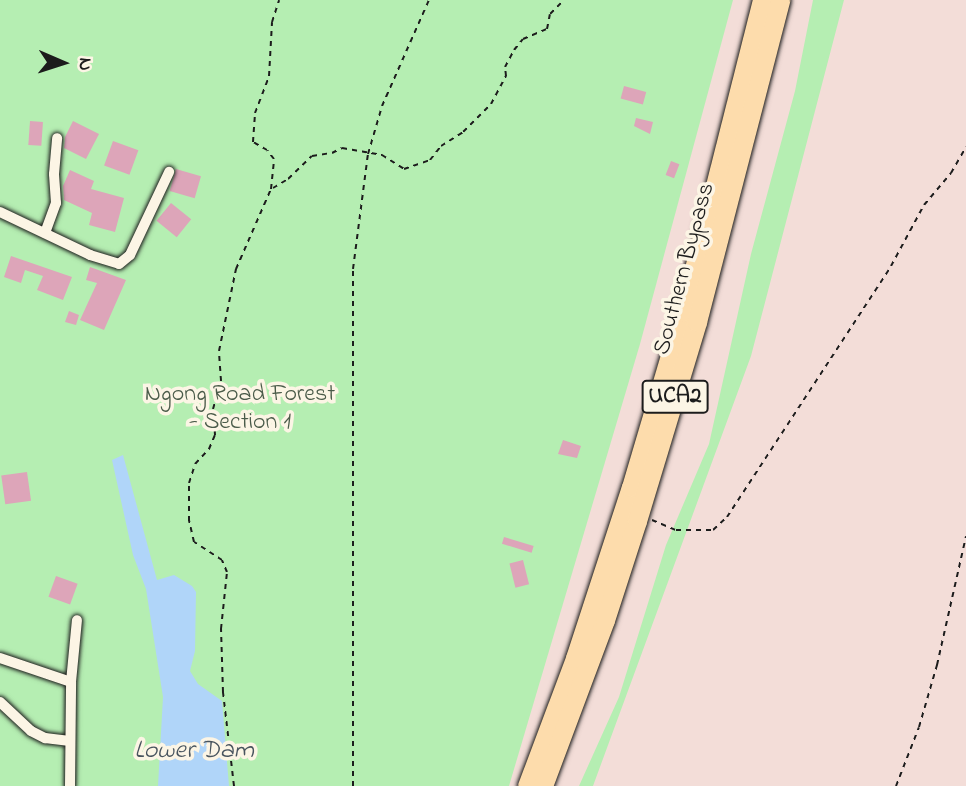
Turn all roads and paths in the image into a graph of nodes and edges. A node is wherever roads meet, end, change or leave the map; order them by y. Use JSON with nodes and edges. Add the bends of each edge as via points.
{"nodes":[{"id":1,"x":279,"y":0,"type":"edge"},
{"id":2,"x":429,"y":0,"type":"edge"},
{"id":3,"x":564,"y":0,"type":"edge"},
{"id":4,"x":762,"y":0,"type":"edge"},
{"id":5,"x":780,"y":0,"type":"edge"},
{"id":6,"x":57,"y":138,"type":"dead end"},
{"id":7,"x":966,"y":147,"type":"edge"},
{"id":8,"x":368,"y":154,"type":"junction"},
{"id":9,"x":169,"y":172,"type":"dead end"},
{"id":10,"x":271,"y":189,"type":"junction"},
{"id":11,"x":0,"y":212,"type":"edge"},
{"id":12,"x":45,"y":233,"type":"junction"},
{"id":13,"x":640,"y":511,"type":"junction"},
{"id":14,"x":966,"y":536,"type":"edge"},
{"id":15,"x":77,"y":620,"type":"dead end"},
{"id":16,"x":0,"y":658,"type":"edge"},
{"id":17,"x":71,"y":682,"type":"junction"},
{"id":18,"x":0,"y":702,"type":"edge"},
{"id":19,"x":69,"y":741,"type":"junction"},
{"id":20,"x":352,"y":785,"type":"edge"},
{"id":21,"x":70,"y":786,"type":"edge"},
{"id":22,"x":234,"y":786,"type":"edge"},
{"id":23,"x":527,"y":786,"type":"edge"},
{"id":24,"x":543,"y":786,"type":"edge"},
{"id":25,"x":896,"y":786,"type":"edge"}],
"edges":[{"from":1,"to":10,"type":"path","via":[[272,22],[270,76],[254,113],[253,142],[274,159]]},
{"from":2,"to":8,"type":"path","via":[[382,106]]},
{"from":3,"to":8,"type":"path","via":[[550,14],[547,29],[523,39],[514,50],[491,104],[430,160],[404,169],[382,155]]},
{"from":4,"to":23,"type":"highway","name":"Southern Bypass","number":"UCA2","via":[[683,312],[631,487]]},
{"from":5,"to":13,"type":"highway","name":"Southern Bypass","number":"UCA2","via":[[697,321]]},
{"from":6,"to":12,"type":"street","via":[[56,203]]},
{"from":7,"to":13,"type":"path","via":[[727,517],[713,530],[676,530],[655,523]]},
{"from":8,"to":10,"type":"path","via":[[342,148],[312,156]]},
{"from":8,"to":20,"type":"path","via":[[353,269]]},
{"from":9,"to":12,"type":"street","via":[[125,262],[90,255]]},
{"from":10,"to":22,"type":"path","via":[[236,269],[219,351],[215,435],[188,483],[194,542],[222,560],[227,572],[222,682]]},
{"from":11,"to":12,"type":"street"},
{"from":13,"to":24,"type":"highway","name":"Southern Bypass","number":"UCA2"},
{"from":14,"to":25,"type":"path","via":[[937,665]]},
{"from":15,"to":17,"type":"street"},
{"from":16,"to":17,"type":"street"},
{"from":17,"to":19,"type":"street"},
{"from":18,"to":19,"type":"street","via":[[31,731]]},
{"from":19,"to":21,"type":"street"}]}
